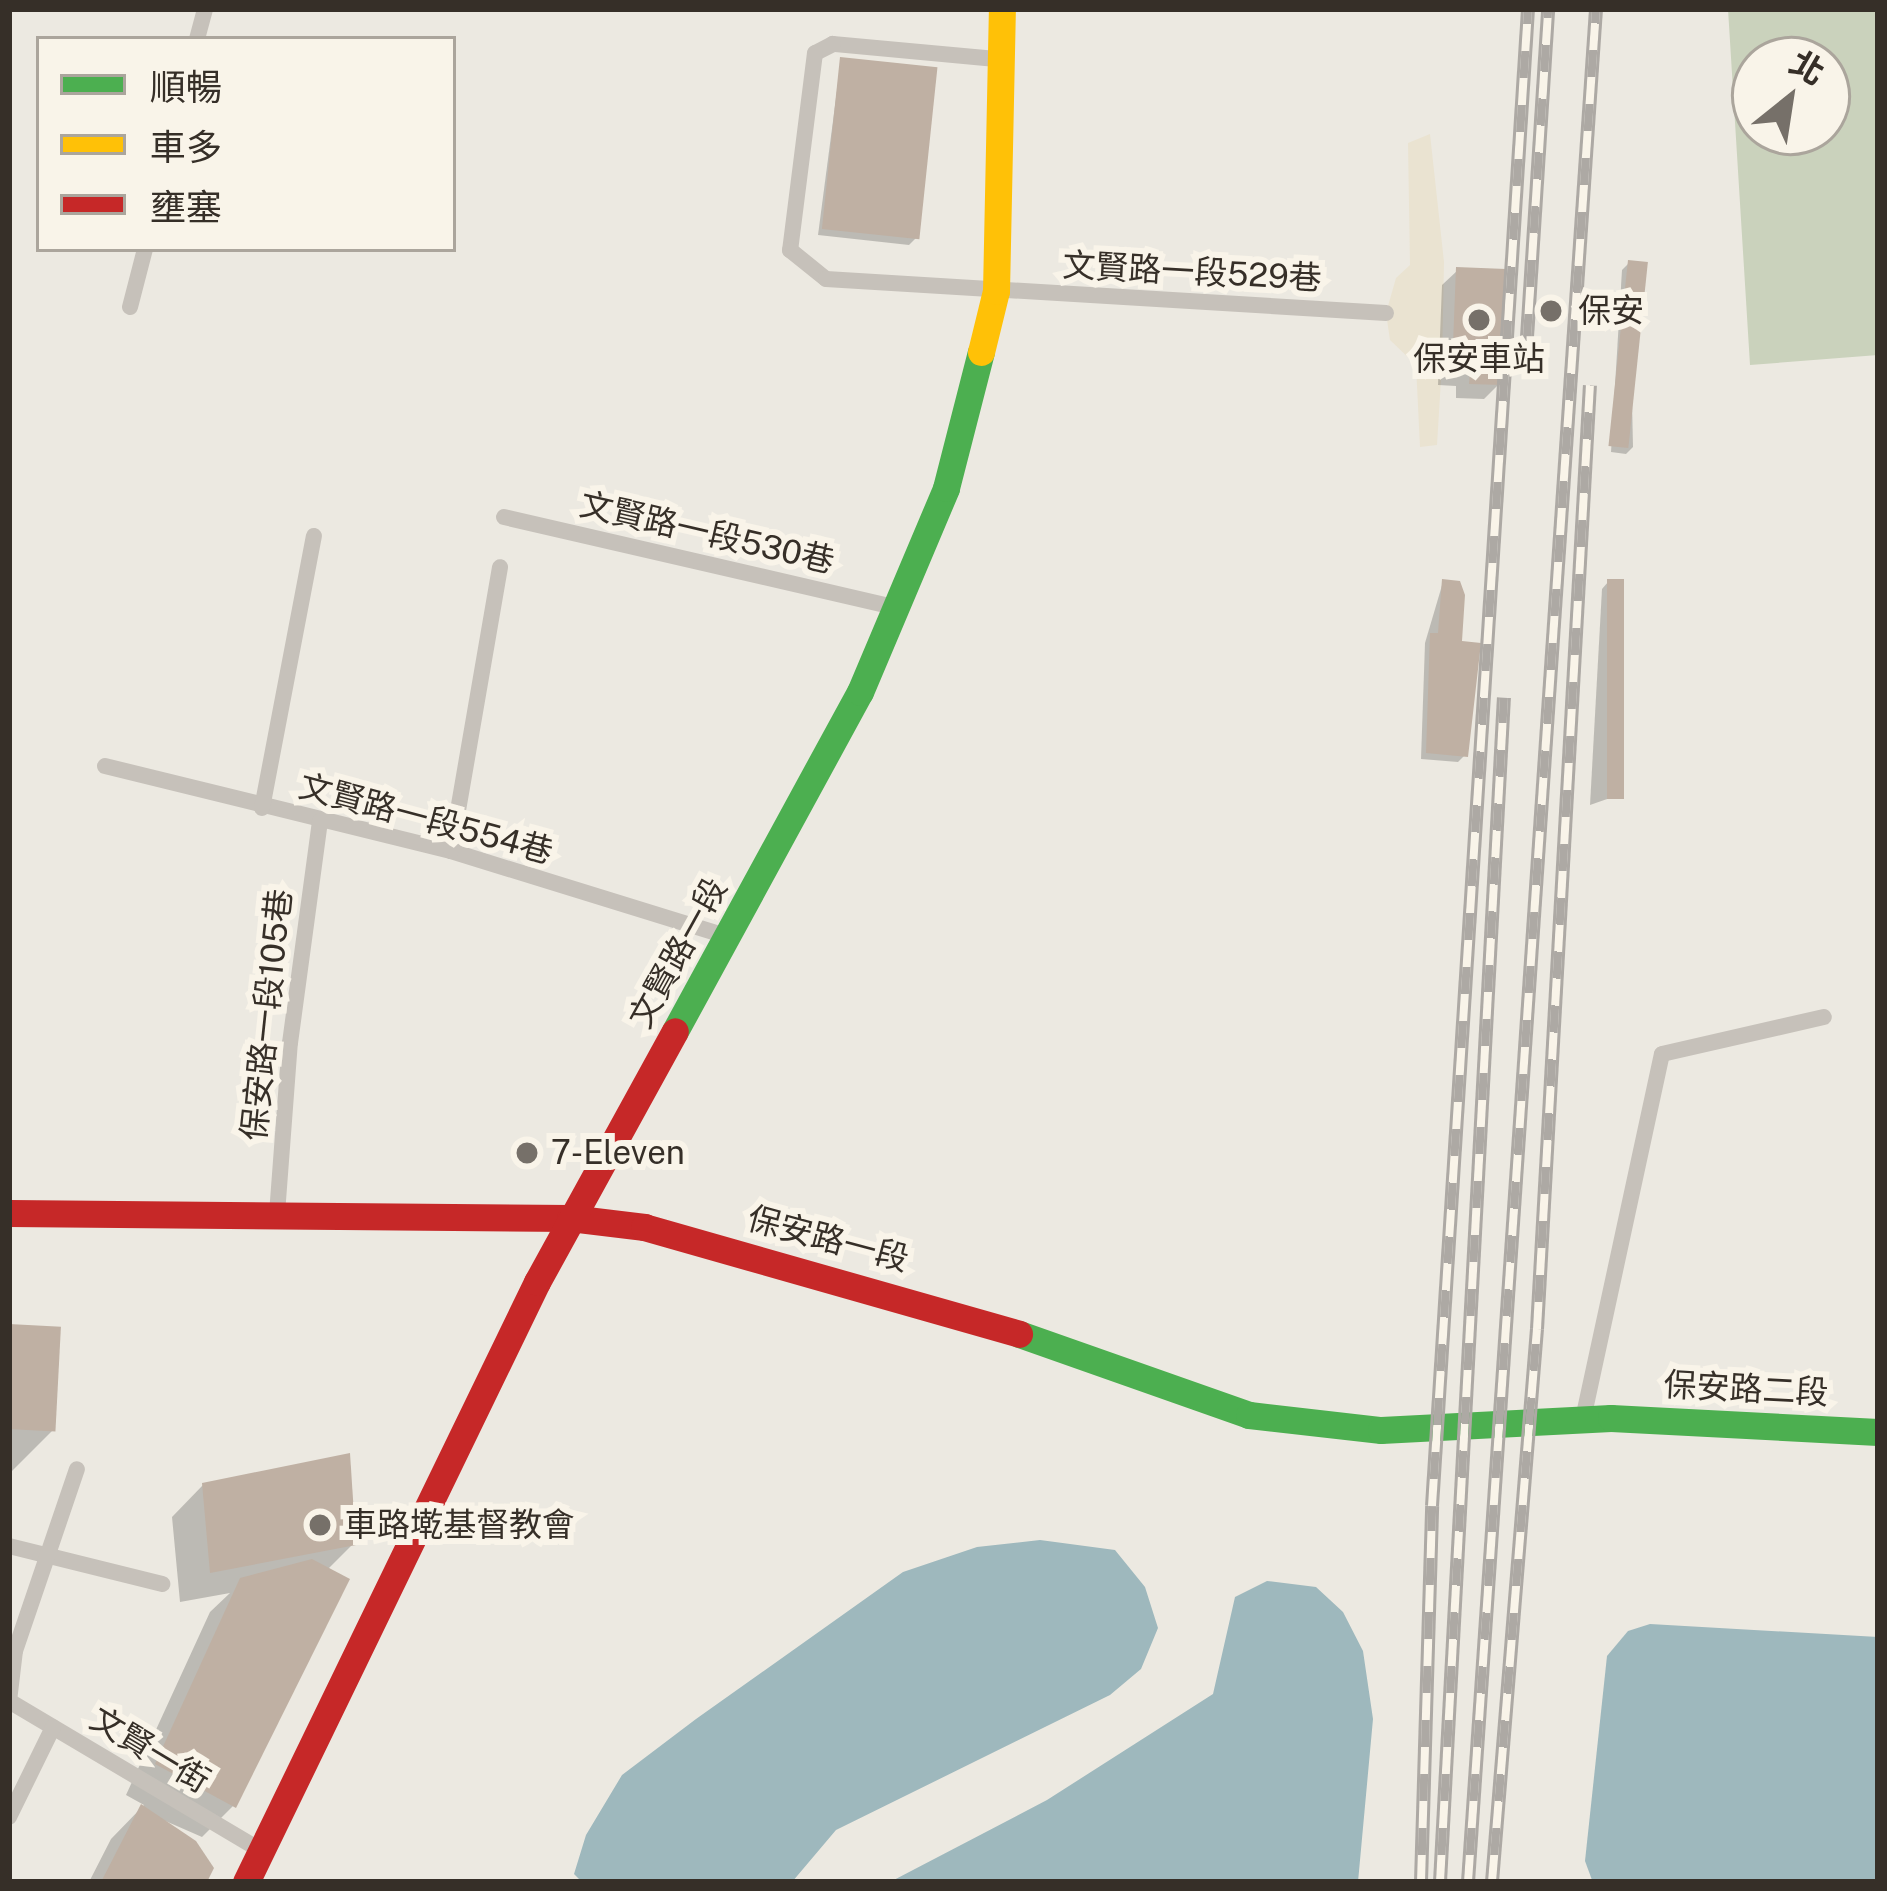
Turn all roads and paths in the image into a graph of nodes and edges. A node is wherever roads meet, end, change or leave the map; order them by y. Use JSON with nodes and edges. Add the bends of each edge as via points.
{"nodes":[{"id":1,"x":1002,"y":9,"type":"edge"},
{"id":2,"x":1002,"y":60,"type":"junction"},
{"id":3,"x":144,"y":252,"type":"edge"},
{"id":4,"x":996,"y":291,"type":"junction"},
{"id":5,"x":130,"y":307,"type":"dead end"},
{"id":6,"x":1386,"y":313,"type":"dead end"},
{"id":7,"x":504,"y":517,"type":"dead end"},
{"id":8,"x":314,"y":536,"type":"dead end"},
{"id":9,"x":500,"y":566,"type":"dead end"},
{"id":10,"x":896,"y":607,"type":"junction"},
{"id":11,"x":105,"y":766,"type":"dead end"},
{"id":12,"x":262,"y":808,"type":"junction"},
{"id":13,"x":320,"y":821,"type":"junction"},
{"id":14,"x":452,"y":851,"type":"junction"},
{"id":15,"x":729,"y":937,"type":"junction"},
{"id":16,"x":1824,"y":1017,"type":"dead end"},
{"id":17,"x":9,"y":1213,"type":"edge"},
{"id":18,"x":277,"y":1215,"type":"junction"},
{"id":19,"x":570,"y":1217,"type":"junction"},
{"id":20,"x":1597,"y":1419,"type":"junction"},
{"id":21,"x":1878,"y":1432,"type":"edge"},
{"id":22,"x":77,"y":1469,"type":"dead end"},
{"id":23,"x":9,"y":1546,"type":"edge"},
{"id":24,"x":48,"y":1553,"type":"junction"},
{"id":25,"x":163,"y":1585,"type":"dead end"},
{"id":26,"x":9,"y":1701,"type":"edge"},
{"id":27,"x":53,"y":1727,"type":"junction"},
{"id":28,"x":9,"y":1817,"type":"edge"},
{"id":29,"x":261,"y":1850,"type":"junction"},
{"id":30,"x":246,"y":1882,"type":"edge"}],
"edges":[{"from":1,"to":2,"type":"street","name":"文賢路一段"},
{"from":2,"to":4,"type":"street","name":"文賢路一段"},
{"from":2,"to":4,"type":"lane","name":"文賢路一段529巷","via":[[833,44],[815,53],[790,250],[826,280]]},
{"from":3,"to":5,"type":"lane"},
{"from":4,"to":6,"type":"lane","name":"文賢路一段529巷"},
{"from":4,"to":10,"type":"street","name":"文賢路一段","via":[[968,419]]},
{"from":7,"to":10,"type":"lane","name":"文賢路一段530巷"},
{"from":8,"to":12,"type":"lane"},
{"from":9,"to":14,"type":"lane"},
{"from":10,"to":15,"type":"street","name":"文賢路一段","via":[[860,692]]},
{"from":11,"to":12,"type":"lane","name":"文賢路一段554巷"},
{"from":12,"to":13,"type":"lane","name":"文賢路一段554巷"},
{"from":13,"to":14,"type":"lane","name":"文賢路一段554巷"},
{"from":13,"to":18,"type":"lane","name":"保安路一段105巷"},
{"from":14,"to":15,"type":"lane","name":"文賢路一段554巷"},
{"from":15,"to":19,"type":"street","name":"文賢路一段"},
{"from":16,"to":20,"type":"lane","via":[[1662,1054]]},
{"from":17,"to":18,"type":"street","name":"保安路一段"},
{"from":18,"to":19,"type":"street","name":"保安路一段"},
{"from":19,"to":20,"type":"street","name":"保安路一段","via":[[644,1227],[935,1305],[1249,1415],[1381,1430]]},
{"from":19,"to":29,"type":"street","name":"文賢路一段"},
{"from":20,"to":21,"type":"street","name":"保安路二段"},
{"from":22,"to":24,"type":"lane"},
{"from":23,"to":24,"type":"lane"},
{"from":24,"to":25,"type":"lane"},
{"from":24,"to":26,"type":"lane","via":[[15,1651]]},
{"from":26,"to":27,"type":"lane","name":"文賢一街"},
{"from":27,"to":28,"type":"lane"},
{"from":27,"to":29,"type":"lane","name":"文賢一街"},
{"from":29,"to":30,"type":"street","name":"文賢路一段"}]}
